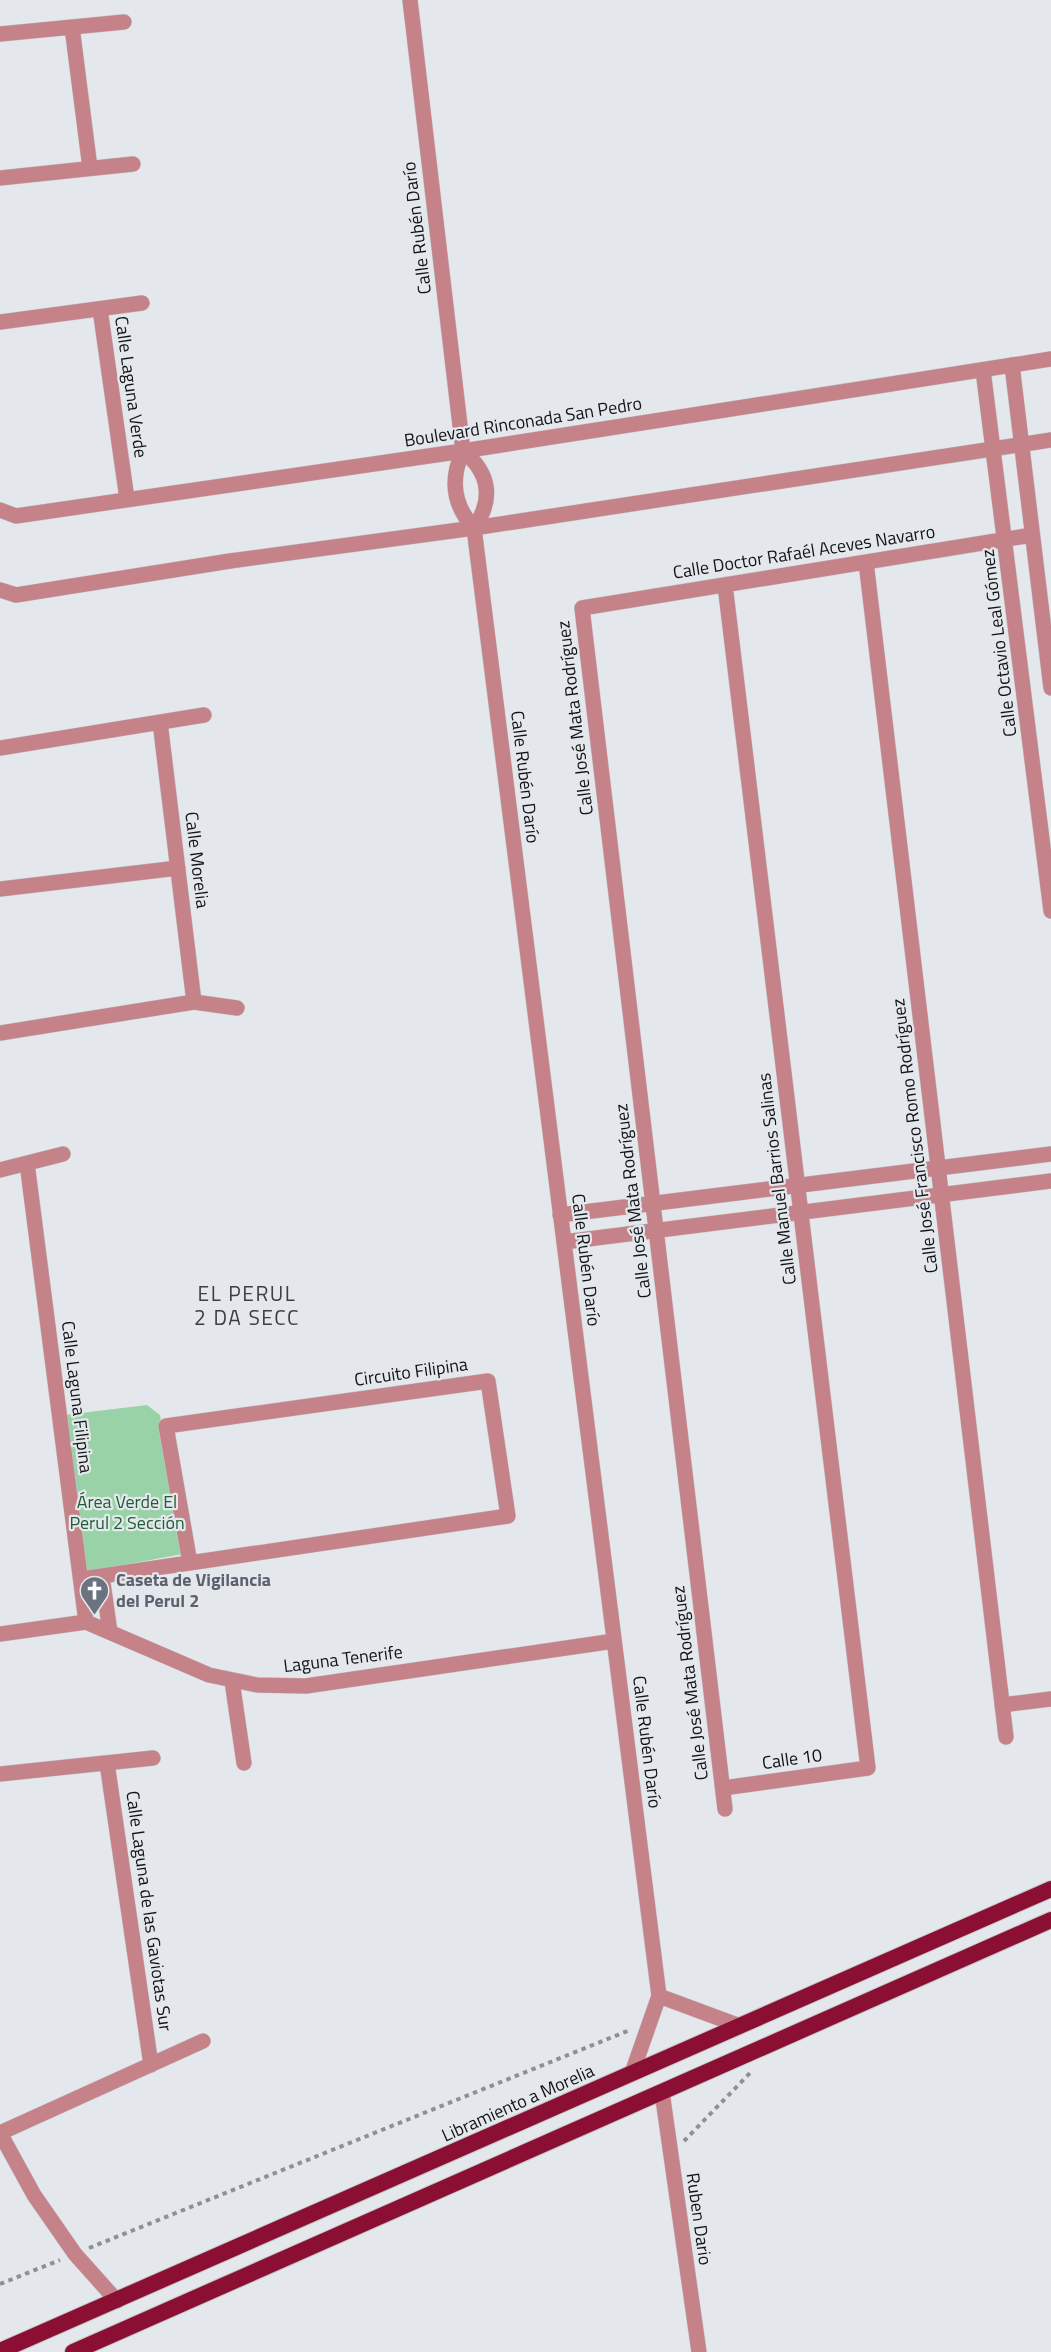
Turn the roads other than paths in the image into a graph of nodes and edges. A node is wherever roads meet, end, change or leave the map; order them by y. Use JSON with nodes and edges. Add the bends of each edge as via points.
{"nodes":[{"id":1,"x":410,"y":0,"type":"edge"},
{"id":2,"x":124,"y":22,"type":"dead end"},
{"id":3,"x":72,"y":27,"type":"junction"},
{"id":4,"x":0,"y":34,"type":"edge"},
{"id":5,"x":133,"y":164,"type":"dead end"},
{"id":6,"x":90,"y":168,"type":"junction"},
{"id":7,"x":0,"y":178,"type":"edge"},
{"id":8,"x":142,"y":303,"type":"dead end"},
{"id":9,"x":100,"y":309,"type":"junction"},
{"id":10,"x":0,"y":322,"type":"edge"},
{"id":11,"x":1051,"y":359,"type":"edge"},
{"id":12,"x":1012,"y":365,"type":"junction"},
{"id":13,"x":983,"y":370,"type":"junction"},
{"id":14,"x":1051,"y":440,"type":"edge"},
{"id":15,"x":1022,"y":444,"type":"junction"},
{"id":16,"x":994,"y":448,"type":"junction"},
{"id":17,"x":463,"y":451,"type":"junction"},
{"id":18,"x":127,"y":499,"type":"junction"},
{"id":19,"x":0,"y":510,"type":"edge"},
{"id":20,"x":474,"y":528,"type":"junction"},
{"id":21,"x":1032,"y":534,"type":"junction"},
{"id":22,"x":1006,"y":539,"type":"junction"},
{"id":23,"x":866,"y":562,"type":"junction"},
{"id":24,"x":725,"y":585,"type":"junction"},
{"id":25,"x":0,"y":590,"type":"edge"},
{"id":26,"x":582,"y":609,"type":"joint"},
{"id":27,"x":1049,"y":647,"type":"edge"},
{"id":28,"x":1019,"y":650,"type":"junction"},
{"id":29,"x":1051,"y":688,"type":"edge"},
{"id":30,"x":204,"y":716,"type":"dead end"},
{"id":31,"x":160,"y":722,"type":"junction"},
{"id":32,"x":0,"y":748,"type":"edge"},
{"id":33,"x":178,"y":867,"type":"junction"},
{"id":34,"x":0,"y":889,"type":"edge"},
{"id":35,"x":1051,"y":911,"type":"edge"},
{"id":36,"x":194,"y":1002,"type":"junction"},
{"id":37,"x":237,"y":1008,"type":"dead end"},
{"id":38,"x":0,"y":1033,"type":"edge"},
{"id":39,"x":63,"y":1154,"type":"dead end"},
{"id":40,"x":1051,"y":1154,"type":"edge"},
{"id":41,"x":27,"y":1163,"type":"junction"},
{"id":42,"x":938,"y":1168,"type":"junction"},
{"id":43,"x":0,"y":1170,"type":"edge"},
{"id":44,"x":1051,"y":1181,"type":"edge"},
{"id":45,"x":798,"y":1186,"type":"junction"},
{"id":46,"x":941,"y":1195,"type":"junction"},
{"id":47,"x":653,"y":1204,"type":"junction"},
{"id":48,"x":801,"y":1213,"type":"junction"},
{"id":49,"x":560,"y":1215,"type":"junction"},
{"id":50,"x":656,"y":1231,"type":"junction"},
{"id":51,"x":564,"y":1242,"type":"junction"},
{"id":52,"x":190,"y":1563,"type":"junction"},
{"id":53,"x":102,"y":1576,"type":"junction"},
{"id":54,"x":81,"y":1579,"type":"junction"},
{"id":55,"x":86,"y":1622,"type":"junction"},
{"id":56,"x":110,"y":1632,"type":"junction"},
{"id":57,"x":0,"y":1634,"type":"edge"},
{"id":58,"x":614,"y":1641,"type":"junction"},
{"id":59,"x":232,"y":1681,"type":"junction"},
{"id":60,"x":1051,"y":1698,"type":"edge"},
{"id":61,"x":1002,"y":1705,"type":"junction"},
{"id":62,"x":1006,"y":1737,"type":"dead end"},
{"id":63,"x":153,"y":1758,"type":"dead end"},
{"id":64,"x":107,"y":1763,"type":"junction"},
{"id":65,"x":244,"y":1763,"type":"dead end"},
{"id":66,"x":868,"y":1768,"type":"joint"},
{"id":67,"x":0,"y":1774,"type":"edge"},
{"id":68,"x":723,"y":1788,"type":"junction"},
{"id":69,"x":725,"y":1809,"type":"dead end"},
{"id":70,"x":1051,"y":1889,"type":"edge"},
{"id":71,"x":1051,"y":1920,"type":"edge"},
{"id":72,"x":659,"y":1996,"type":"junction"},
{"id":73,"x":740,"y":2026,"type":"junction"},
{"id":74,"x":203,"y":2041,"type":"dead end"},
{"id":75,"x":151,"y":2065,"type":"junction"},
{"id":76,"x":632,"y":2073,"type":"junction"},
{"id":77,"x":662,"y":2092,"type":"junction"},
{"id":78,"x":0,"y":2133,"type":"edge"},
{"id":79,"x":117,"y":2301,"type":"junction"},
{"id":80,"x":0,"y":2351,"type":"edge"},
{"id":81,"x":73,"y":2352,"type":"edge"},
{"id":82,"x":699,"y":2352,"type":"edge"}],
"edges":[{"from":1,"to":17,"type":"street","name":"Calle Rubén Darío"},
{"from":2,"to":3,"type":"street"},
{"from":3,"to":4,"type":"street"},
{"from":3,"to":6,"type":"street"},
{"from":5,"to":6,"type":"street"},
{"from":6,"to":7,"type":"street"},
{"from":8,"to":9,"type":"street"},
{"from":9,"to":10,"type":"street","name":"Calle Laguna Verde"},
{"from":9,"to":18,"type":"street","name":"Calle Laguna Verde"},
{"from":11,"to":12,"type":"street","name":"Boulevard Rinconada San Pedro"},
{"from":12,"to":13,"type":"street","name":"Boulevard Rinconada San Pedro"},
{"from":12,"to":15,"type":"street"},
{"from":13,"to":16,"type":"street","name":"Calle Octavio Leal Gómez"},
{"from":13,"to":17,"type":"street","name":"Boulevard Rinconada San Pedro"},
{"from":14,"to":15,"type":"street"},
{"from":15,"to":16,"type":"street"},
{"from":15,"to":21,"type":"street"},
{"from":16,"to":20,"type":"street"},
{"from":16,"to":22,"type":"street","name":"Calle Octavio Leal Gómez"},
{"from":17,"to":18,"type":"street","name":"Boulevard Rinconada San Pedro"},
{"from":17,"to":20,"type":"street","name":"Calle Rubén Darío","via":[[454,485],[460,508]]},
{"from":17,"to":20,"type":"street","via":[[480,469],[487,493],[486,506]]},
{"from":18,"to":19,"type":"street","name":"Boulevard Rinconada San Pedro","via":[[16,516]]},
{"from":20,"to":25,"type":"street","via":[[16,595]]},
{"from":20,"to":49,"type":"street","name":"Calle Rubén Darío"},
{"from":21,"to":22,"type":"street","name":"Calle Doctor Rafaél Aceves Navarro"},
{"from":21,"to":27,"type":"street"},
{"from":22,"to":23,"type":"street","name":"Calle Doctor Rafaél Aceves Navarro"},
{"from":22,"to":28,"type":"street","name":"Calle Octavio Leal Gómez"},
{"from":23,"to":24,"type":"street","name":"Calle Doctor Rafaél Aceves Navarro"},
{"from":23,"to":42,"type":"street","name":"Calle José Francisco Romo Rodríguez"},
{"from":24,"to":26,"type":"street","name":"Calle Doctor Rafaél Aceves Navarro"},
{"from":24,"to":45,"type":"street","name":"Calle Manuel Barrios Salinas"},
{"from":26,"to":47,"type":"street","name":"Calle José Mata Rodríguez"},
{"from":27,"to":28,"type":"street"},
{"from":27,"to":29,"type":"street"},
{"from":28,"to":35,"type":"street","name":"Calle Octavio Leal Gómez"},
{"from":30,"to":31,"type":"street"},
{"from":31,"to":32,"type":"street"},
{"from":31,"to":33,"type":"street","name":"Calle Morelia"},
{"from":33,"to":34,"type":"street"},
{"from":33,"to":36,"type":"street","name":"Calle Morelia"},
{"from":36,"to":37,"type":"street"},
{"from":36,"to":38,"type":"street"},
{"from":39,"to":41,"type":"street"},
{"from":40,"to":42,"type":"street"},
{"from":41,"to":43,"type":"street"},
{"from":41,"to":54,"type":"street","name":"Calle Laguna Filipina"},
{"from":42,"to":45,"type":"street"},
{"from":42,"to":46,"type":"street","name":"Calle José Francisco Romo Rodríguez"},
{"from":44,"to":46,"type":"street"},
{"from":45,"to":47,"type":"street"},
{"from":45,"to":48,"type":"street","name":"Calle Manuel Barrios Salinas"},
{"from":46,"to":48,"type":"street"},
{"from":46,"to":61,"type":"street","name":"Calle José Francisco Romo Rodríguez"},
{"from":47,"to":49,"type":"street"},
{"from":47,"to":50,"type":"street","name":"Calle José Mata Rodríguez"},
{"from":48,"to":50,"type":"street"},
{"from":48,"to":66,"type":"street","name":"Calle Manuel Barrios Salinas"},
{"from":49,"to":51,"type":"street","name":"Calle Rubén Darío"},
{"from":50,"to":51,"type":"street"},
{"from":50,"to":68,"type":"street","name":"Calle José Mata Rodríguez"},
{"from":51,"to":58,"type":"street","name":"Calle Rubén Darío"},
{"from":52,"to":52,"type":"street","name":"Circuito Filipina","via":[[508,1516],[488,1381],[166,1426]]},
{"from":52,"to":53,"type":"street","name":"Circuito Filipina"},
{"from":53,"to":54,"type":"street","name":"Circuito Filipina"},
{"from":53,"to":56,"type":"street"},
{"from":54,"to":55,"type":"street","name":"Calle Laguna Filipina"},
{"from":55,"to":56,"type":"street","name":"Laguna Tenerife"},
{"from":55,"to":57,"type":"street"},
{"from":56,"to":59,"type":"street","name":"Laguna Tenerife","via":[[209,1675]]},
{"from":58,"to":59,"type":"street","name":"Laguna Tenerife","via":[[306,1686]]},
{"from":58,"to":72,"type":"street","name":"Calle Rubén Darío"},
{"from":59,"to":65,"type":"street"},
{"from":60,"to":61,"type":"street"},
{"from":61,"to":62,"type":"street","name":"Calle José Francisco Romo Rodríguez"},
{"from":63,"to":64,"type":"street"},
{"from":64,"to":67,"type":"street"},
{"from":64,"to":75,"type":"street","name":"Calle Laguna de las Gaviotas Sur"},
{"from":66,"to":68,"type":"street","name":"Calle 10"},
{"from":68,"to":69,"type":"street","name":"Calle José Mata Rodríguez"},
{"from":70,"to":73,"type":"highway","name":"Libramiento a Morelia"},
{"from":71,"to":77,"type":"highway"},
{"from":72,"to":73,"type":"street"},
{"from":72,"to":76,"type":"street","name":"Calle Rubén Darío"},
{"from":73,"to":76,"type":"highway","name":"Libramiento a Morelia"},
{"from":74,"to":75,"type":"street"},
{"from":75,"to":78,"type":"street"},
{"from":76,"to":79,"type":"highway","name":"Libramiento a Morelia"},
{"from":77,"to":81,"type":"highway"},
{"from":77,"to":82,"type":"street","name":"Ruben Dario"},
{"from":78,"to":79,"type":"street","via":[[34,2195],[75,2254]]},
{"from":79,"to":80,"type":"highway","name":"Libramiento a Morelia"}]}
